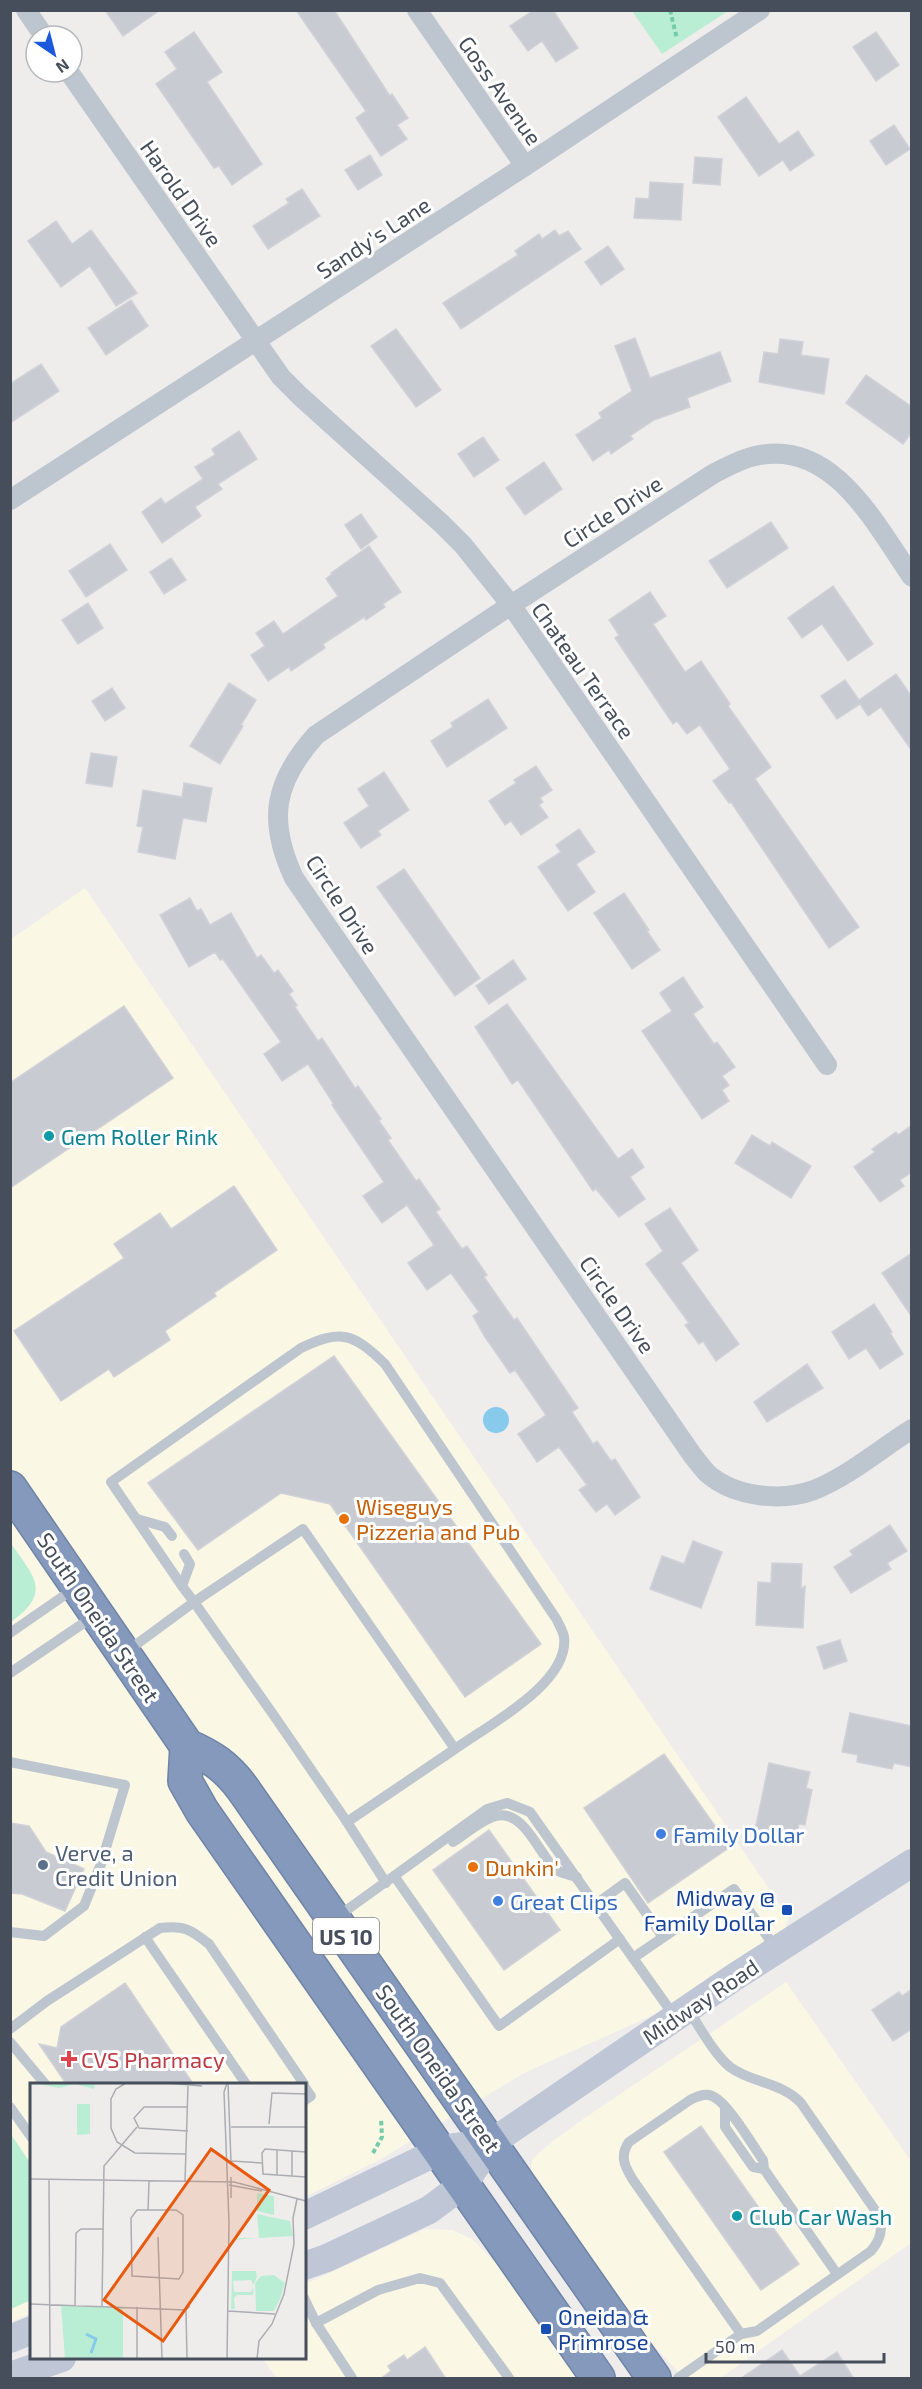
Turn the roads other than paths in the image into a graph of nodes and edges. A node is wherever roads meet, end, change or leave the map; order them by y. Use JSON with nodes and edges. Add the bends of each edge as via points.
{"nodes":[{"id":1,"x":26,"y":10,"type":"edge"},
{"id":2,"x":417,"y":10,"type":"edge"},
{"id":3,"x":760,"y":10,"type":"edge"},
{"id":4,"x":36,"y":24,"type":"edge"},
{"id":5,"x":77,"y":84,"type":"edge"},
{"id":6,"x":525,"y":166,"type":"junction"},
{"id":7,"x":256,"y":342,"type":"junction"},
{"id":8,"x":10,"y":500,"type":"edge"},
{"id":9,"x":912,"y":577,"type":"edge"},
{"id":10,"x":511,"y":605,"type":"junction"},
{"id":11,"x":828,"y":1065,"type":"dead end"},
{"id":12,"x":912,"y":1429,"type":"edge"},
{"id":13,"x":10,"y":1488,"type":"edge"},
{"id":14,"x":137,"y":1519,"type":"junction"},
{"id":15,"x":172,"y":1536,"type":"dead end"},
{"id":16,"x":184,"y":1554,"type":"dead end"},
{"id":17,"x":78,"y":1586,"type":"junction"},
{"id":18,"x":182,"y":1586,"type":"junction"},
{"id":19,"x":194,"y":1602,"type":"junction"},
{"id":20,"x":97,"y":1614,"type":"junction"},
{"id":21,"x":10,"y":1633,"type":"edge"},
{"id":22,"x":124,"y":1654,"type":"junction"},
{"id":23,"x":10,"y":1673,"type":"edge"},
{"id":24,"x":187,"y":1746,"type":"junction"},
{"id":25,"x":455,"y":1749,"type":"junction"},
{"id":26,"x":10,"y":1762,"type":"edge"},
{"id":27,"x":346,"y":1822,"type":"junction"},
{"id":28,"x":912,"y":1863,"type":"edge"},
{"id":29,"x":391,"y":1880,"type":"junction"},
{"id":30,"x":596,"y":1904,"type":"junction"},
{"id":31,"x":334,"y":1919,"type":"junction"},
{"id":32,"x":10,"y":1932,"type":"edge"},
{"id":33,"x":145,"y":1937,"type":"junction"},
{"id":34,"x":663,"y":1937,"type":"junction"},
{"id":35,"x":620,"y":1939,"type":"junction"},
{"id":36,"x":777,"y":1950,"type":"junction"},
{"id":37,"x":633,"y":1958,"type":"junction"},
{"id":38,"x":681,"y":2013,"type":"junction"},
{"id":39,"x":10,"y":2029,"type":"edge"},
{"id":40,"x":10,"y":2042,"type":"edge"},
{"id":41,"x":43,"y":2083,"type":"edge"},
{"id":42,"x":245,"y":2083,"type":"edge"},
{"id":43,"x":303,"y":2083,"type":"edge"},
{"id":44,"x":306,"y":2088,"type":"edge"},
{"id":45,"x":306,"y":2100,"type":"edge"},
{"id":46,"x":10,"y":2108,"type":"edge"},
{"id":47,"x":30,"y":2135,"type":"edge"},
{"id":48,"x":491,"y":2143,"type":"junction"},
{"id":49,"x":439,"y":2152,"type":"junction"},
{"id":50,"x":464,"y":2184,"type":"junction"},
{"id":51,"x":306,"y":2215,"type":"edge"},
{"id":52,"x":306,"y":2265,"type":"edge"},
{"id":53,"x":837,"y":2274,"type":"junction"},
{"id":54,"x":306,"y":2302,"type":"edge"},
{"id":55,"x":316,"y":2323,"type":"junction"},
{"id":56,"x":30,"y":2331,"type":"edge"},
{"id":57,"x":741,"y":2334,"type":"junction"},
{"id":58,"x":10,"y":2338,"type":"edge"},
{"id":59,"x":59,"y":2359,"type":"edge"},
{"id":60,"x":10,"y":2376,"type":"edge"},
{"id":61,"x":352,"y":2379,"type":"edge"},
{"id":62,"x":509,"y":2379,"type":"edge"},
{"id":63,"x":598,"y":2379,"type":"edge"},
{"id":64,"x":654,"y":2379,"type":"edge"},
{"id":65,"x":678,"y":2379,"type":"edge"}],
"edges":[{"from":1,"to":4,"type":"street"},
{"from":2,"to":6,"type":"street","name":"Goss Avenue"},
{"from":3,"to":6,"type":"street","name":"Sandy's Lane"},
{"from":5,"to":7,"type":"street","name":"Harold Drive"},
{"from":6,"to":7,"type":"street","name":"Sandy's Lane"},
{"from":7,"to":8,"type":"street","name":"Sandy's Lane"},
{"from":7,"to":10,"type":"street","name":"Chateau Terrace","via":[[300,396],[463,545]]},
{"from":9,"to":10,"type":"street","name":"Circle Drive","via":[[856,496],[834,475],[811,461],[774,453],[736,462],[713,474]]},
{"from":10,"to":11,"type":"street","name":"Chateau Terrace"},
{"from":10,"to":12,"type":"street","name":"Circle Drive","via":[[316,735],[299,754],[280,794],[277,817],[279,841],[294,878],[708,1474],[748,1493],[770,1496],[812,1490],[836,1479]]},
{"from":13,"to":17,"type":"highway","name":"South Oneida Street","number":"US 10"},
{"from":14,"to":15,"type":"lane","via":[[165,1527]]},
{"from":14,"to":18,"type":"lane"},
{"from":14,"to":25,"type":"lane","via":[[111,1482],[300,1348],[323,1337],[346,1336],[366,1346],[385,1364],[564,1636],[563,1654],[540,1689]]},
{"from":16,"to":18,"type":"lane","via":[[190,1564]]},
{"from":17,"to":20,"type":"highway","name":"South Oneida Street","number":"US 10"},
{"from":17,"to":21,"type":"lane"},
{"from":18,"to":19,"type":"lane"},
{"from":19,"to":22,"type":"lane"},
{"from":19,"to":25,"type":"lane","via":[[303,1529]]},
{"from":19,"to":27,"type":"lane"},
{"from":20,"to":22,"type":"highway","name":"South Oneida Street","number":"US 10"},
{"from":20,"to":23,"type":"lane"},
{"from":22,"to":24,"type":"highway","name":"South Oneida Street","number":"US 10"},
{"from":24,"to":31,"type":"highway","name":"South Oneida Street","number":"US 10","via":[[229,1771]]},
{"from":24,"to":49,"type":"highway","number":"US 10","via":[[185,1780],[194,1798]]},
{"from":25,"to":27,"type":"lane"},
{"from":26,"to":32,"type":"lane","via":[[125,1785],[84,1906],[44,1936]]},
{"from":27,"to":29,"type":"lane"},
{"from":28,"to":36,"type":"main road","name":"Midway Road"},
{"from":29,"to":30,"type":"lane","via":[[487,1809],[507,1803],[530,1812]]},
{"from":29,"to":31,"type":"lane"},
{"from":29,"to":35,"type":"lane","via":[[499,2026]]},
{"from":30,"to":34,"type":"lane","via":[[625,1883]]},
{"from":30,"to":35,"type":"lane"},
{"from":31,"to":48,"type":"highway","name":"South Oneida Street","number":"US 10"},
{"from":33,"to":39,"type":"lane"},
{"from":33,"to":42,"type":"lane"},
{"from":33,"to":43,"type":"lane","via":[[159,1928],[178,1926],[208,1944]]},
{"from":34,"to":36,"type":"lane","via":[[734,1889]]},
{"from":34,"to":37,"type":"lane"},
{"from":35,"to":37,"type":"lane"},
{"from":36,"to":38,"type":"main road","name":"Midway Road"},
{"from":37,"to":38,"type":"lane"},
{"from":38,"to":48,"type":"main road","name":"Midway Road"},
{"from":38,"to":53,"type":"lane","via":[[730,2067],[782,2089],[801,2103],[877,2213],[882,2231],[876,2245]]},
{"from":40,"to":41,"type":"lane"},
{"from":44,"to":45,"type":"lane","via":[[311,2096]]},
{"from":46,"to":47,"type":"lane"},
{"from":48,"to":49,"type":"main road","name":"Midway Road"},
{"from":48,"to":50,"type":"main road","name":"Midway Road"},
{"from":48,"to":64,"type":"highway","name":"South Oneida Street","number":"US 10"},
{"from":49,"to":50,"type":"highway","number":"US 10"},
{"from":49,"to":51,"type":"main road","name":"Midway Road"},
{"from":50,"to":52,"type":"main road","name":"Midway Road","via":[[429,2210]]},
{"from":50,"to":63,"type":"highway","number":"US 10"},
{"from":53,"to":57,"type":"lane","via":[[757,2331]]},
{"from":53,"to":57,"type":"lane","via":[[725,2107],[709,2095],[690,2100],[629,2142],[623,2160]]},
{"from":54,"to":55,"type":"lane"},
{"from":55,"to":61,"type":"lane"},
{"from":55,"to":62,"type":"lane","via":[[378,2290],[420,2278],[440,2283]]},
{"from":56,"to":58,"type":"main road"},
{"from":57,"to":65,"type":"lane"},
{"from":59,"to":60,"type":"main road"}]}
